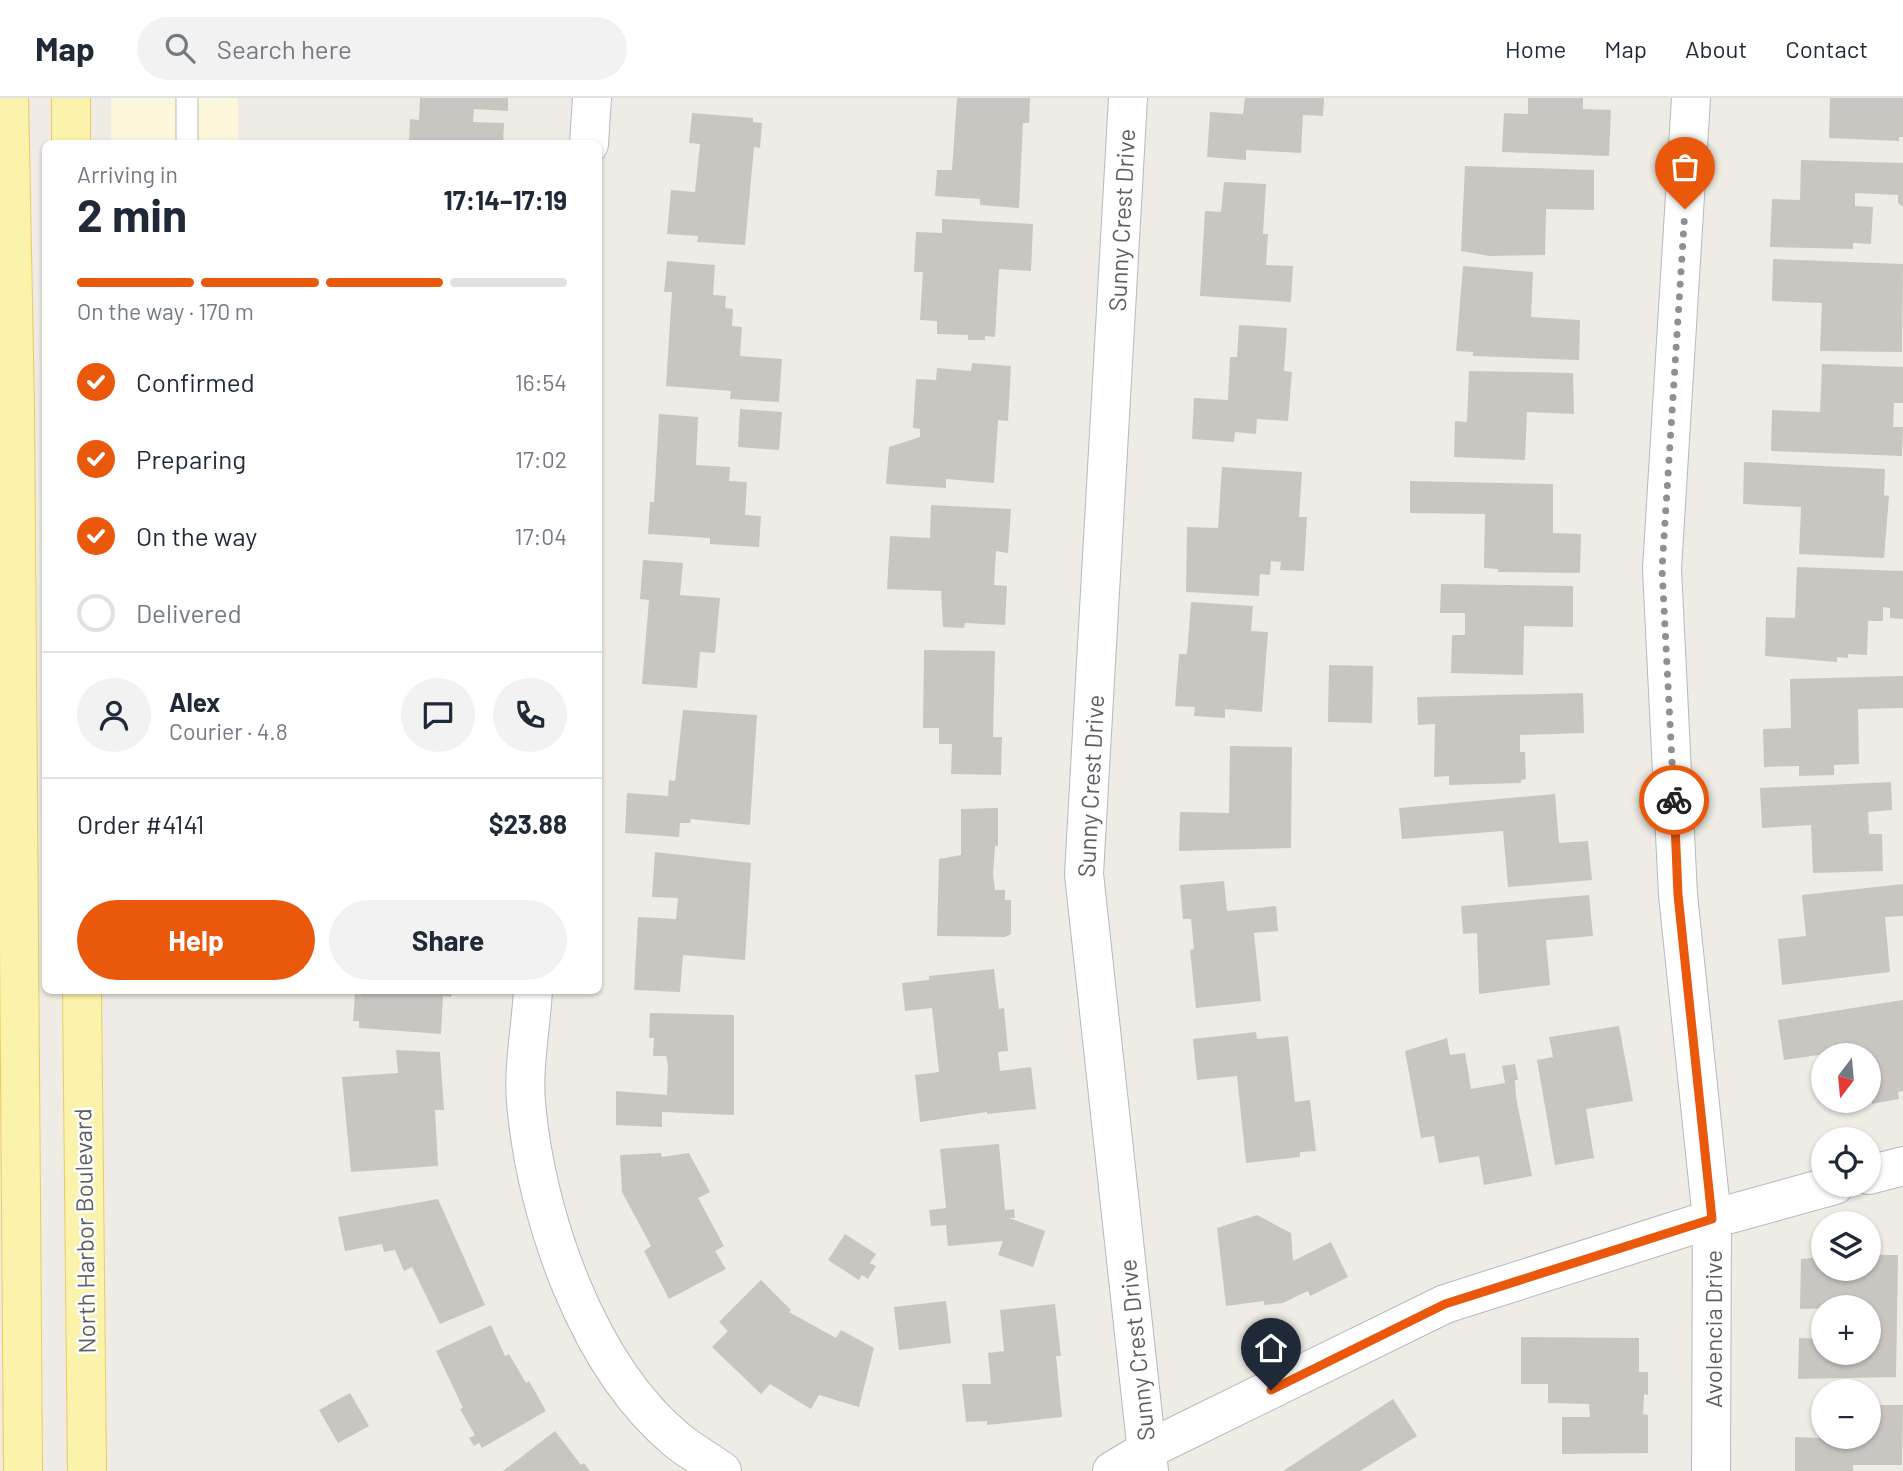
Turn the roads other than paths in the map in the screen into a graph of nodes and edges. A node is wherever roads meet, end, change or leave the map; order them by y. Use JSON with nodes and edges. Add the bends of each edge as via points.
{"nodes":[{"id":1,"x":9,"y":98,"type":"edge"},
{"id":2,"x":71,"y":98,"type":"edge"},
{"id":3,"x":187,"y":98,"type":"edge"},
{"id":4,"x":592,"y":98,"type":"edge"},
{"id":5,"x":1128,"y":98,"type":"edge"},
{"id":6,"x":1691,"y":98,"type":"edge"},
{"id":7,"x":71,"y":140,"type":"edge"},
{"id":8,"x":187,"y":140,"type":"edge"},
{"id":9,"x":589,"y":140,"type":"edge"},
{"id":10,"x":5,"y":146,"type":"edge"},
{"id":11,"x":82,"y":994,"type":"edge"},
{"id":12,"x":533,"y":994,"type":"edge"},
{"id":13,"x":1903,"y":1166,"type":"edge"},
{"id":14,"x":1881,"y":1172,"type":"edge"},
{"id":15,"x":1811,"y":1192,"type":"edge"},
{"id":16,"x":1712,"y":1219,"type":"junction"},
{"id":17,"x":10,"y":1312,"type":"edge"},
{"id":18,"x":1148,"y":1461,"type":"edge"},
{"id":19,"x":23,"y":1471,"type":"edge"},
{"id":20,"x":87,"y":1471,"type":"edge"},
{"id":21,"x":723,"y":1471,"type":"edge"},
{"id":22,"x":1112,"y":1471,"type":"edge"},
{"id":23,"x":1712,"y":1471,"type":"edge"}],
"edges":[{"from":1,"to":10,"type":"main road"},
{"from":2,"to":7,"type":"main road"},
{"from":3,"to":8,"type":"lane"},
{"from":4,"to":9,"type":"street"},
{"from":5,"to":18,"type":"street","name":"Sunny Crest Drive","via":[[1084,874]]},
{"from":6,"to":16,"type":"street","name":"Avolencia Drive","via":[[1662,569],[1678,895]]},
{"from":10,"to":17,"type":"main road","via":[[15,421]]},
{"from":11,"to":20,"type":"main road","name":"North Harbor Boulevard"},
{"from":12,"to":21,"type":"street","via":[[526,1099],[536,1181],[557,1253],[625,1383],[677,1441]]},
{"from":13,"to":14,"type":"street"},
{"from":15,"to":16,"type":"street"},
{"from":16,"to":18,"type":"street","via":[[1445,1304]]},
{"from":16,"to":23,"type":"street","name":"Avolencia Drive"},
{"from":17,"to":19,"type":"main road"},
{"from":18,"to":22,"type":"street"}]}
